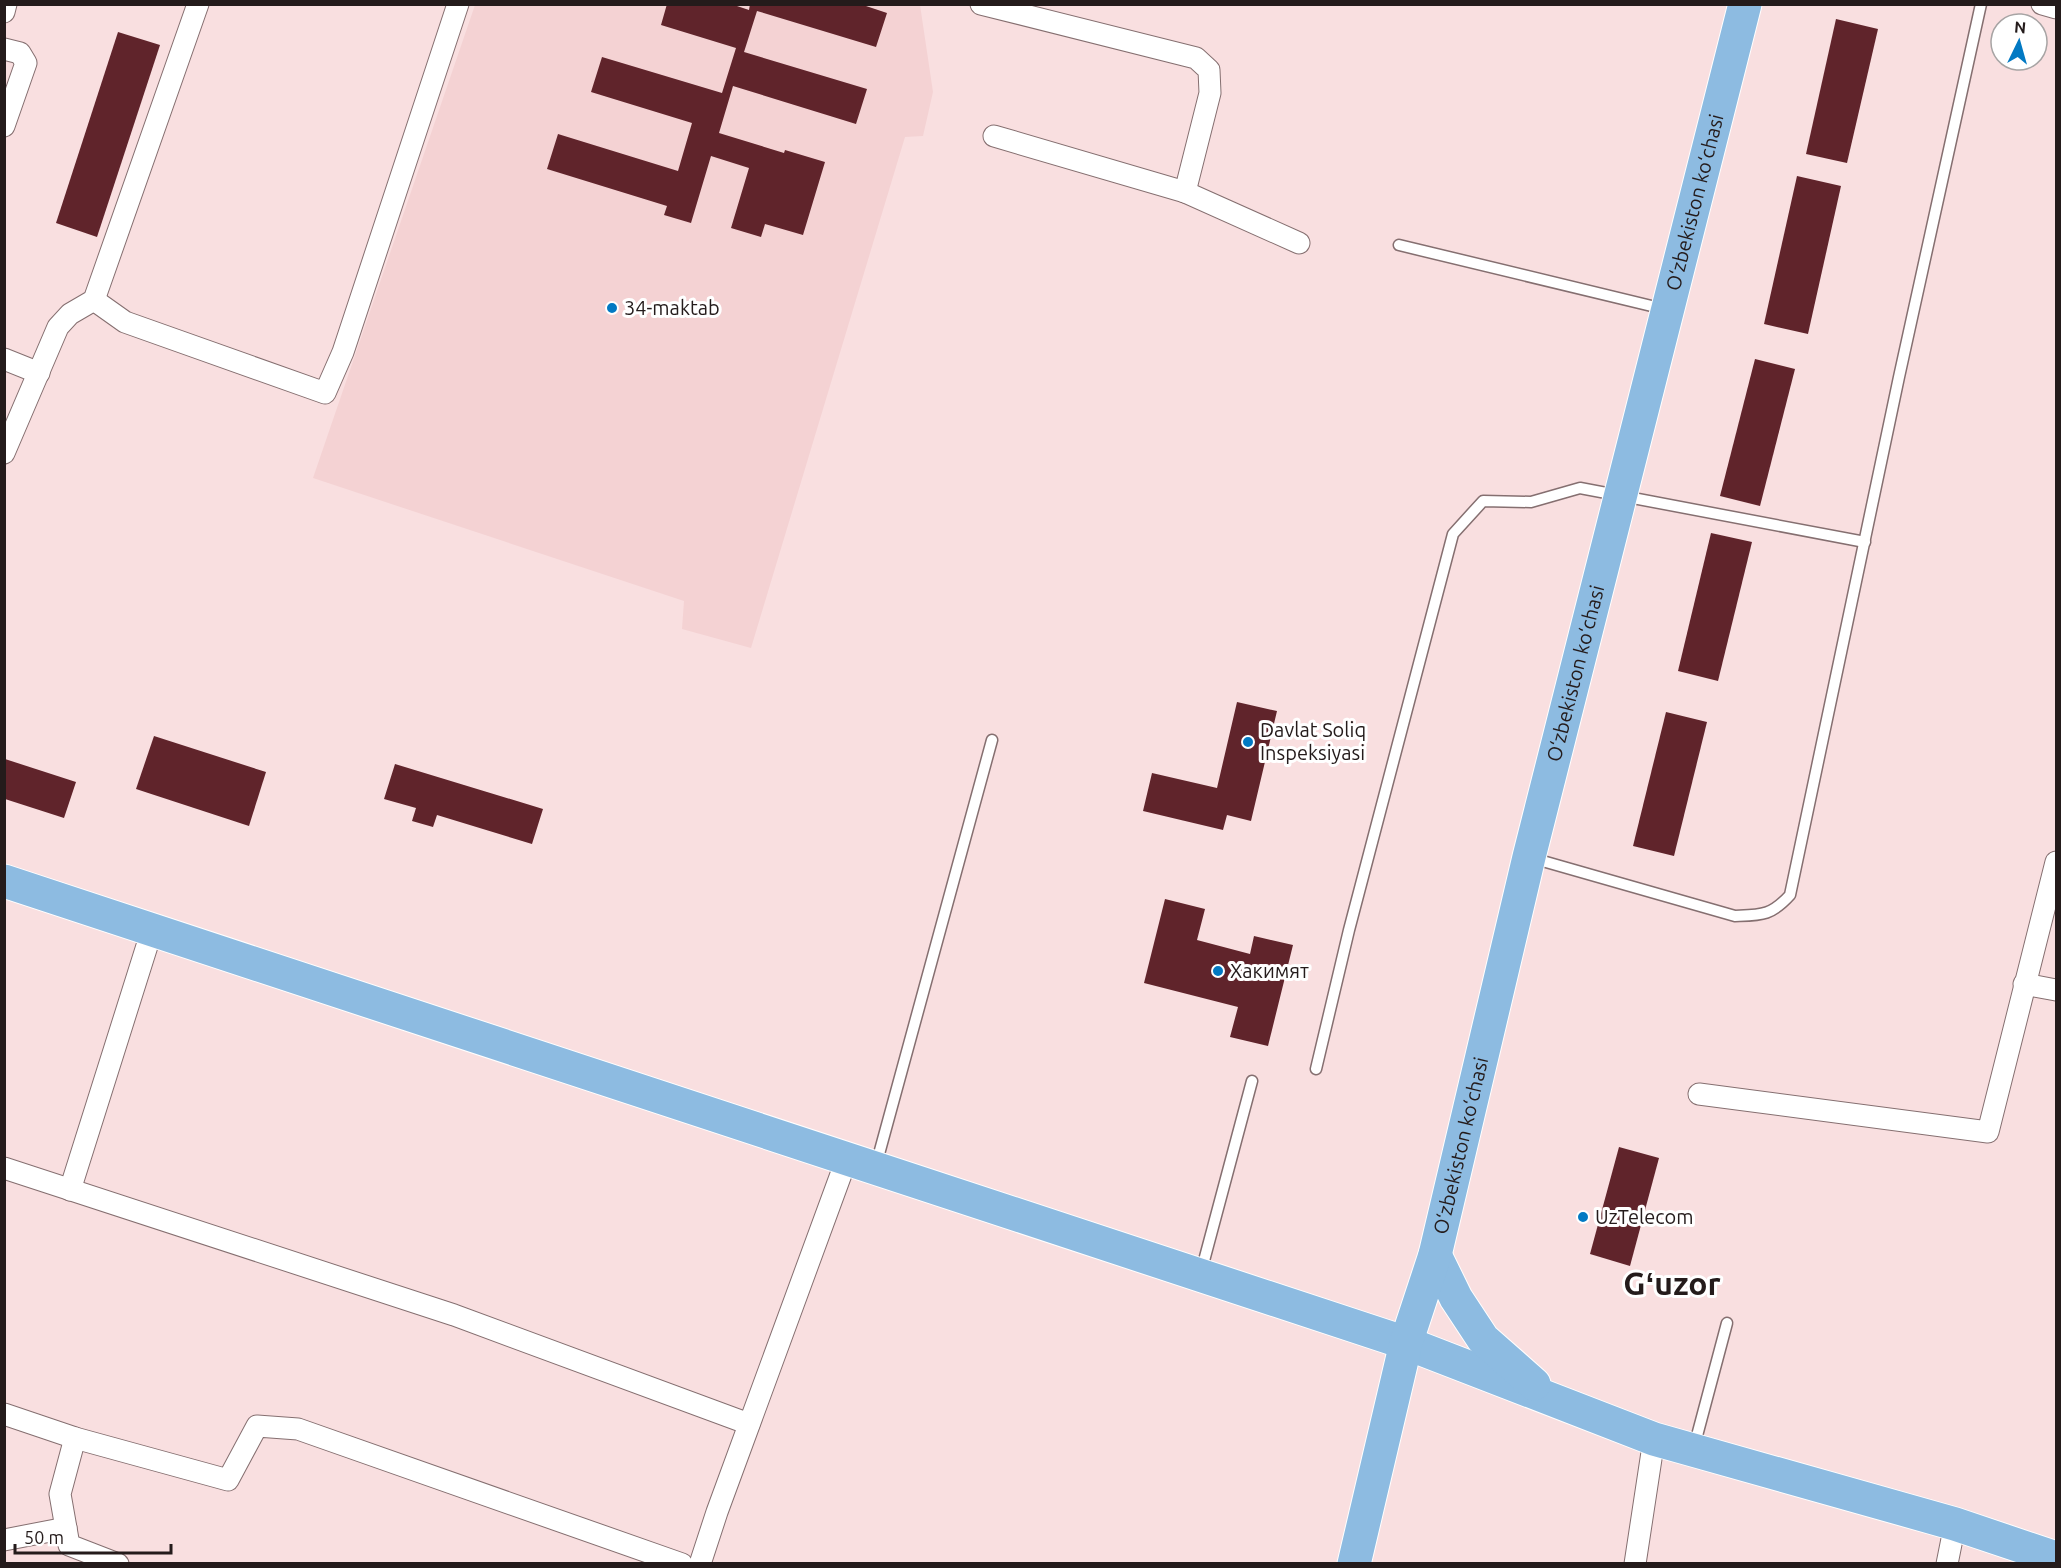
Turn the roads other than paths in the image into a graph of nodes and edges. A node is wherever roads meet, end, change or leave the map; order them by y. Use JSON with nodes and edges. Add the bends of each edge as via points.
{"nodes":[{"id":1,"x":6,"y":4,"type":"edge"},
{"id":2,"x":198,"y":4,"type":"edge"},
{"id":3,"x":458,"y":4,"type":"edge"},
{"id":4,"x":981,"y":4,"type":"edge"},
{"id":5,"x":1745,"y":4,"type":"edge"},
{"id":6,"x":1981,"y":4,"type":"edge"},
{"id":7,"x":2042,"y":4,"type":"edge"},
{"id":8,"x":2056,"y":8,"type":"edge"},
{"id":9,"x":4,"y":12,"type":"edge"},
{"id":10,"x":4,"y":49,"type":"edge"},
{"id":11,"x":4,"y":126,"type":"edge"},
{"id":12,"x":994,"y":136,"type":"dead end"},
{"id":13,"x":1185,"y":192,"type":"junction"},
{"id":14,"x":1299,"y":243,"type":"dead end"},
{"id":15,"x":1399,"y":245,"type":"dead end"},
{"id":16,"x":94,"y":300,"type":"junction"},
{"id":17,"x":1668,"y":310,"type":"junction"},
{"id":18,"x":4,"y":359,"type":"edge"},
{"id":19,"x":39,"y":373,"type":"junction"},
{"id":20,"x":4,"y":453,"type":"edge"},
{"id":21,"x":1621,"y":495,"type":"junction"},
{"id":22,"x":1864,"y":542,"type":"junction"},
{"id":23,"x":992,"y":740,"type":"dead end"},
{"id":24,"x":1529,"y":857,"type":"junction"},
{"id":25,"x":2056,"y":862,"type":"edge"},
{"id":26,"x":4,"y":881,"type":"edge"},
{"id":27,"x":152,"y":930,"type":"junction"},
{"id":28,"x":2024,"y":984,"type":"junction"},
{"id":29,"x":2056,"y":990,"type":"edge"},
{"id":30,"x":1316,"y":1069,"type":"dead end"},
{"id":31,"x":1252,"y":1081,"type":"dead end"},
{"id":32,"x":1699,"y":1094,"type":"dead end"},
{"id":33,"x":861,"y":1163,"type":"junction"},
{"id":34,"x":4,"y":1168,"type":"edge"},
{"id":35,"x":70,"y":1190,"type":"junction"},
{"id":36,"x":1435,"y":1255,"type":"junction"},
{"id":37,"x":1201,"y":1275,"type":"junction"},
{"id":38,"x":1727,"y":1323,"type":"dead end"},
{"id":39,"x":1406,"y":1343,"type":"junction"},
{"id":40,"x":1551,"y":1399,"type":"junction"},
{"id":41,"x":4,"y":1414,"type":"edge"},
{"id":42,"x":749,"y":1424,"type":"junction"},
{"id":43,"x":75,"y":1438,"type":"junction"},
{"id":44,"x":1654,"y":1439,"type":"junction"},
{"id":45,"x":1693,"y":1450,"type":"junction"},
{"id":46,"x":1955,"y":1524,"type":"junction"},
{"id":47,"x":66,"y":1528,"type":"junction"},
{"id":48,"x":4,"y":1540,"type":"edge"},
{"id":49,"x":2056,"y":1558,"type":"edge"},
{"id":50,"x":118,"y":1563,"type":"edge"},
{"id":51,"x":682,"y":1563,"type":"edge"},
{"id":52,"x":700,"y":1563,"type":"edge"},
{"id":53,"x":1354,"y":1563,"type":"edge"},
{"id":54,"x":1635,"y":1563,"type":"edge"},
{"id":55,"x":1947,"y":1563,"type":"edge"}],
"edges":[{"from":1,"to":9,"type":"street"},
{"from":2,"to":16,"type":"street"},
{"from":3,"to":16,"type":"street","via":[[343,352],[325,393],[125,322]]},
{"from":4,"to":13,"type":"street","via":[[1196,58],[1209,70],[1210,93]]},
{"from":5,"to":17,"type":"main road","name":"O‘zbekiston ko‘chasi"},
{"from":6,"to":22,"type":"lane"},
{"from":7,"to":8,"type":"street"},
{"from":10,"to":11,"type":"street","via":[[20,53],[26,63]]},
{"from":12,"to":13,"type":"street"},
{"from":13,"to":14,"type":"street"},
{"from":15,"to":17,"type":"lane"},
{"from":16,"to":19,"type":"street","via":[[70,314],[58,327]]},
{"from":17,"to":21,"type":"main road","name":"O‘zbekiston ko‘chasi"},
{"from":18,"to":19,"type":"street"},
{"from":19,"to":20,"type":"street"},
{"from":21,"to":22,"type":"lane"},
{"from":21,"to":24,"type":"main road","name":"O‘zbekiston ko‘chasi"},
{"from":21,"to":30,"type":"lane","via":[[1580,488],[1531,502],[1483,501],[1452,534]]},
{"from":22,"to":24,"type":"lane","via":[[1790,895],[1779,907],[1765,915],[1735,916]]},
{"from":23,"to":33,"type":"lane"},
{"from":24,"to":36,"type":"main road","name":"O‘zbekiston ko‘chasi"},
{"from":25,"to":28,"type":"street"},
{"from":26,"to":27,"type":"main road"},
{"from":27,"to":33,"type":"main road"},
{"from":27,"to":35,"type":"street"},
{"from":28,"to":29,"type":"street"},
{"from":28,"to":32,"type":"street","via":[[1988,1132]]},
{"from":31,"to":37,"type":"lane"},
{"from":33,"to":37,"type":"main road"},
{"from":33,"to":42,"type":"street"},
{"from":34,"to":35,"type":"street"},
{"from":35,"to":42,"type":"street","via":[[454,1315]]},
{"from":36,"to":39,"type":"main road","name":"O‘zbekiston ko‘chasi"},
{"from":36,"to":40,"type":"main road","via":[[1456,1298],[1483,1339]]},
{"from":37,"to":39,"type":"main road"},
{"from":38,"to":45,"type":"lane"},
{"from":39,"to":40,"type":"main road"},
{"from":39,"to":53,"type":"main road","name":"O‘zbekiston ko‘chasi"},
{"from":40,"to":44,"type":"main road"},
{"from":41,"to":43,"type":"street"},
{"from":42,"to":52,"type":"street"},
{"from":43,"to":47,"type":"street","via":[[60,1494]]},
{"from":43,"to":51,"type":"street","via":[[228,1480],[256,1426],[298,1430]]},
{"from":44,"to":45,"type":"main road"},
{"from":44,"to":54,"type":"street"},
{"from":45,"to":46,"type":"main road"},
{"from":46,"to":49,"type":"main road"},
{"from":46,"to":55,"type":"street"},
{"from":47,"to":48,"type":"street"},
{"from":47,"to":50,"type":"street","via":[[69,1545]]}]}
